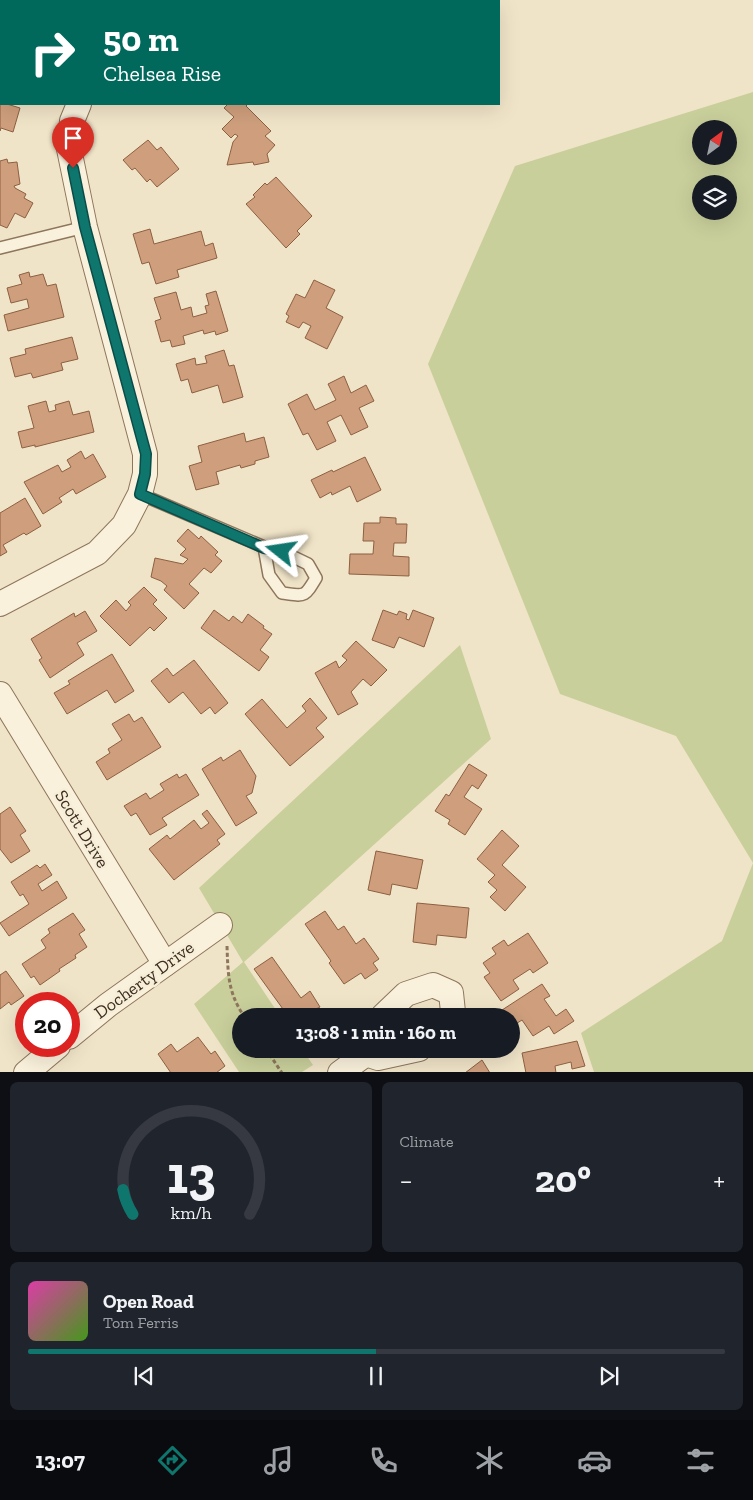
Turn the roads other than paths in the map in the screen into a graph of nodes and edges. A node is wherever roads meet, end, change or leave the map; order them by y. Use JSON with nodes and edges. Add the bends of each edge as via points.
{"nodes":[{"id":1,"x":79,"y":105,"type":"edge"},
{"id":2,"x":85,"y":227,"type":"junction"},
{"id":3,"x":0,"y":248,"type":"edge"},
{"id":4,"x":140,"y":494,"type":"junction"},
{"id":5,"x":264,"y":548,"type":"junction"},
{"id":6,"x":0,"y":604,"type":"edge"},
{"id":7,"x":0,"y":694,"type":"edge"},
{"id":8,"x":220,"y":925,"type":"road end"},
{"id":9,"x":165,"y":964,"type":"junction"},
{"id":10,"x":391,"y":1008,"type":"edge"},
{"id":11,"x":453,"y":1008,"type":"edge"},
{"id":12,"x":80,"y":1028,"type":"edge"},
{"id":13,"x":44,"y":1057,"type":"edge"},
{"id":14,"x":358,"y":1058,"type":"edge"},
{"id":15,"x":26,"y":1072,"type":"edge"},
{"id":16,"x":340,"y":1072,"type":"edge"}],
"edges":[{"from":1,"to":2,"type":"street","via":[[72,121],[69,149]]},
{"from":2,"to":3,"type":"lane"},
{"from":2,"to":4,"type":"street","via":[[146,454]]},
{"from":4,"to":5,"type":"lane"},
{"from":4,"to":6,"type":"street","via":[[124,525],[97,553]]},
{"from":5,"to":5,"type":"lane","via":[[281,551],[308,564],[316,578],[307,593],[301,596],[282,593],[269,575]]},
{"from":7,"to":9,"type":"street","name":"Scott Drive"},
{"from":8,"to":9,"type":"street","name":"Docherty Drive"},
{"from":9,"to":12,"type":"street","name":"Docherty Drive"},
{"from":10,"to":11,"type":"street","via":[[406,994],[432,985],[451,993]]},
{"from":13,"to":15,"type":"street"},
{"from":14,"to":16,"type":"street"}]}
